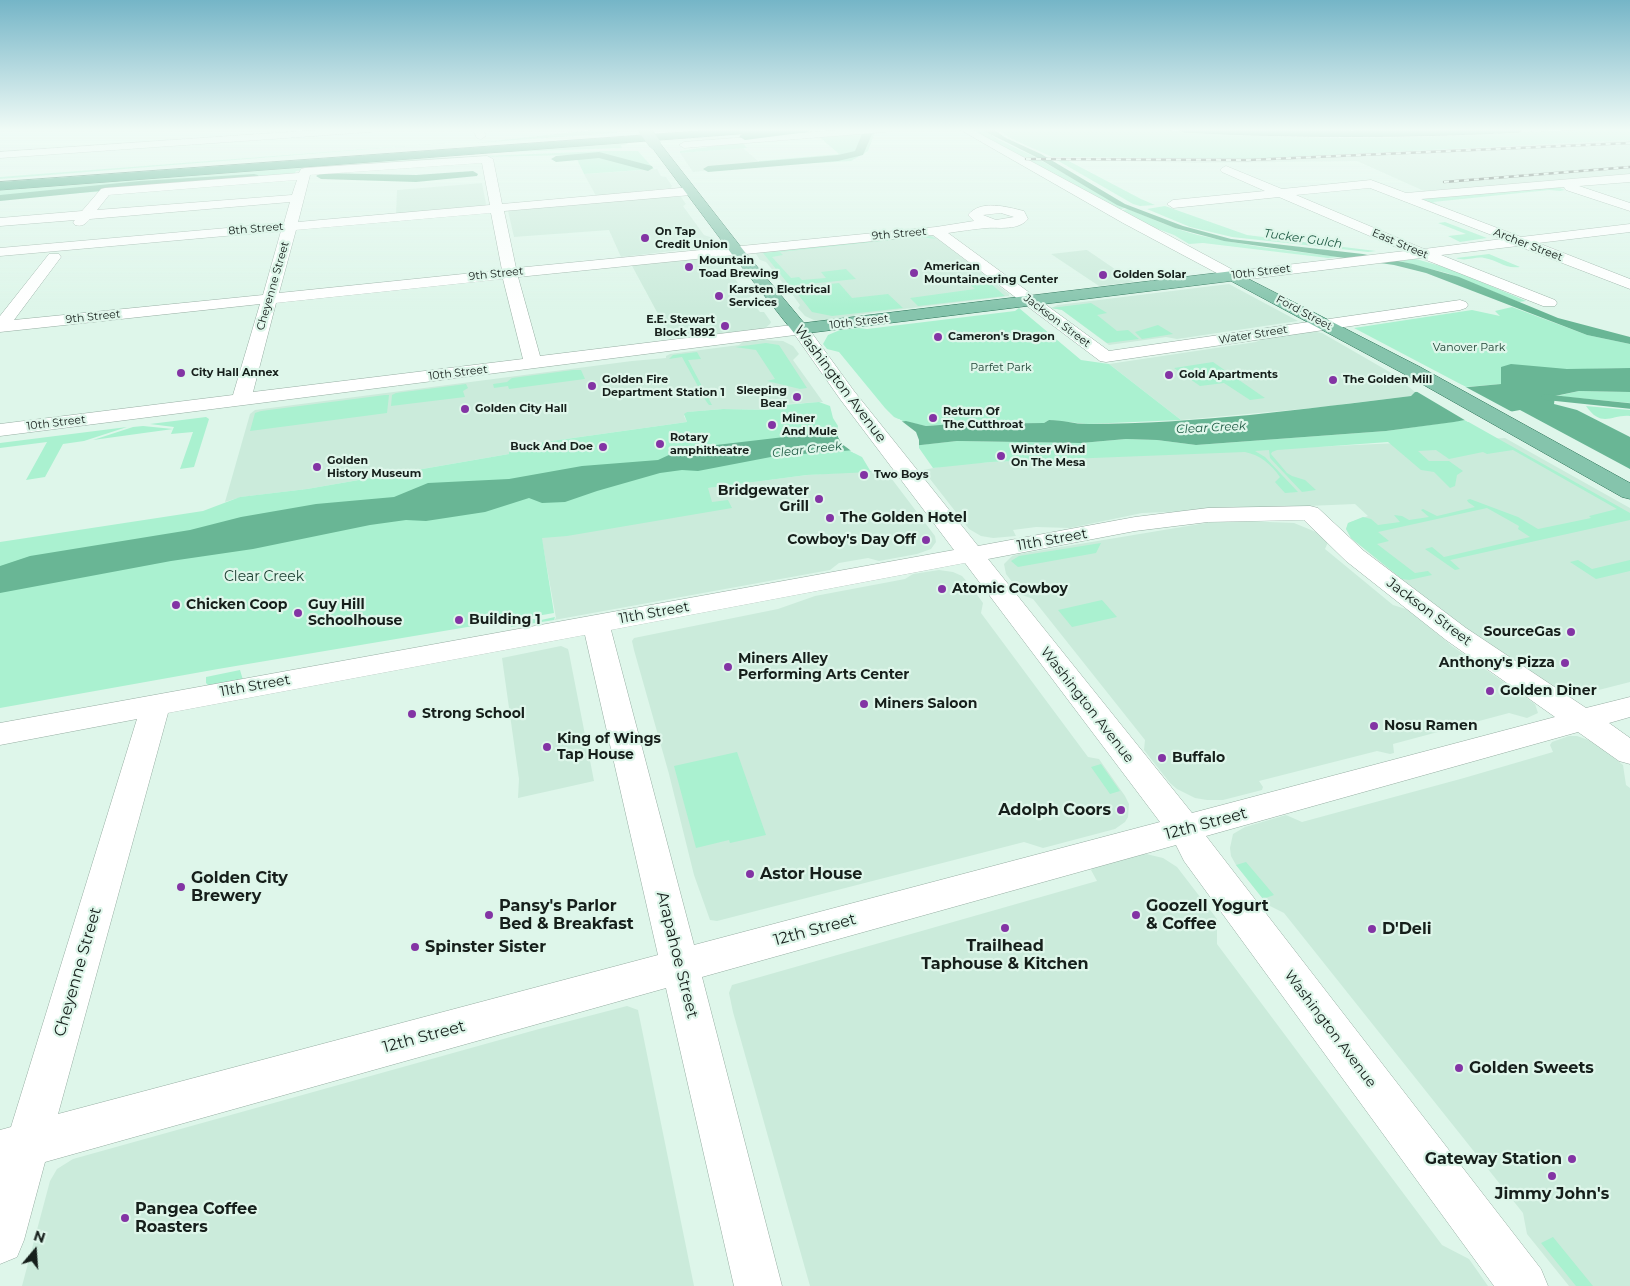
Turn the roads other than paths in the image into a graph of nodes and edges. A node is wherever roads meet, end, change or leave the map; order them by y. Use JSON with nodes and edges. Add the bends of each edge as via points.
{"nodes":[{"id":1,"x":138,"y":189,"type":"edge"},
{"id":2,"x":300,"y":189,"type":"edge"},
{"id":3,"x":494,"y":189,"type":"edge"},
{"id":4,"x":689,"y":189,"type":"edge"},
{"id":5,"x":1072,"y":189,"type":"edge"},
{"id":6,"x":1272,"y":189,"type":"edge"},
{"id":7,"x":1321,"y":189,"type":"edge"},
{"id":8,"x":1384,"y":189,"type":"edge"},
{"id":9,"x":1485,"y":189,"type":"edge"},
{"id":10,"x":1575,"y":189,"type":"edge"},
{"id":11,"x":691,"y":192,"type":"junction"},
{"id":12,"x":1282,"y":193,"type":"junction"},
{"id":13,"x":1402,"y":196,"type":"junction"},
{"id":14,"x":298,"y":198,"type":"junction"},
{"id":15,"x":1173,"y":204,"type":"dead end"},
{"id":16,"x":1630,"y":207,"type":"edge"},
{"id":17,"x":498,"y":208,"type":"junction"},
{"id":18,"x":86,"y":215,"type":"junction"},
{"id":19,"x":0,"y":222,"type":"edge"},
{"id":20,"x":991,"y":223,"type":"dead end"},
{"id":21,"x":290,"y":226,"type":"junction"},
{"id":22,"x":1630,"y":228,"type":"edge"},
{"id":23,"x":936,"y":231,"type":"junction"},
{"id":24,"x":1517,"y":241,"type":"junction"},
{"id":25,"x":735,"y":250,"type":"junction"},
{"id":26,"x":0,"y":252,"type":"edge"},
{"id":27,"x":57,"y":252,"type":"junction"},
{"id":28,"x":1422,"y":253,"type":"junction"},
{"id":29,"x":510,"y":273,"type":"junction"},
{"id":30,"x":1233,"y":276,"type":"junction"},
{"id":31,"x":1630,"y":284,"type":"edge"},
{"id":32,"x":268,"y":299,"type":"junction"},
{"id":33,"x":1030,"y":301,"type":"junction"},
{"id":34,"x":1549,"y":303,"type":"dead end"},
{"id":35,"x":1460,"y":305,"type":"dead end"},
{"id":36,"x":1326,"y":324,"type":"junction"},
{"id":37,"x":0,"y":327,"type":"edge"},
{"id":38,"x":800,"y":329,"type":"junction"},
{"id":39,"x":1106,"y":357,"type":"joint"},
{"id":40,"x":533,"y":363,"type":"junction"},
{"id":41,"x":241,"y":400,"type":"junction"},
{"id":42,"x":0,"y":430,"type":"edge"},
{"id":43,"x":1630,"y":492,"type":"edge"},
{"id":44,"x":1310,"y":513,"type":"joint"},
{"id":45,"x":970,"y":554,"type":"junction"},
{"id":46,"x":596,"y":623,"type":"junction"},
{"id":47,"x":156,"y":704,"type":"junction"},
{"id":48,"x":1630,"y":707,"type":"edge"},
{"id":49,"x":1583,"y":720,"type":"junction"},
{"id":50,"x":0,"y":734,"type":"edge"},
{"id":51,"x":1630,"y":753,"type":"edge"},
{"id":52,"x":1184,"y":830,"type":"junction"},
{"id":53,"x":680,"y":967,"type":"junction"},
{"id":54,"x":14,"y":1149,"type":"edge"},
{"id":55,"x":0,"y":1240,"type":"edge"},
{"id":56,"x":758,"y":1286,"type":"edge"},
{"id":57,"x":1524,"y":1286,"type":"edge"}],
"edges":[{"from":1,"to":18,"type":"street","via":[[105,192]]},
{"from":2,"to":14,"type":"street","name":"Cheyenne Street"},
{"from":3,"to":17,"type":"street"},
{"from":4,"to":11,"type":"main road","name":"Washington Avenue"},
{"from":5,"to":30,"type":"street","name":"Ford Street"},
{"from":6,"to":12,"type":"street","name":"East Street"},
{"from":7,"to":12,"type":"street","name":"Archer Street"},
{"from":8,"to":13,"type":"street","name":"Archer Street"},
{"from":9,"to":13,"type":"street"},
{"from":10,"to":16,"type":"street"},
{"from":11,"to":17,"type":"street","name":"8th Street"},
{"from":11,"to":25,"type":"main road","name":"Washington Avenue"},
{"from":12,"to":15,"type":"street"},
{"from":12,"to":28,"type":"street","name":"East Street"},
{"from":13,"to":24,"type":"street","name":"Archer Street"},
{"from":14,"to":18,"type":"street"},
{"from":14,"to":21,"type":"street","name":"Cheyenne Street"},
{"from":17,"to":21,"type":"street","name":"8th Street"},
{"from":17,"to":29,"type":"street"},
{"from":18,"to":19,"type":"street"},
{"from":18,"to":27,"type":"street"},
{"from":20,"to":23,"type":"street","name":"9th Street"},
{"from":21,"to":27,"type":"street","name":"8th Street"},
{"from":21,"to":32,"type":"street","name":"Cheyenne Street"},
{"from":22,"to":24,"type":"street","name":"10th Street"},
{"from":23,"to":25,"type":"street","name":"9th Street"},
{"from":23,"to":33,"type":"street","name":"Jackson Street"},
{"from":24,"to":28,"type":"street","name":"10th Street"},
{"from":24,"to":31,"type":"street","name":"Archer Street"},
{"from":25,"to":29,"type":"street","name":"9th Street"},
{"from":25,"to":38,"type":"main road","name":"Washington Avenue"},
{"from":26,"to":27,"type":"street","name":"8th Street"},
{"from":27,"to":37,"type":"street"},
{"from":28,"to":30,"type":"street","name":"10th Street"},
{"from":28,"to":34,"type":"street","name":"East Street"},
{"from":29,"to":32,"type":"street","name":"9th Street"},
{"from":29,"to":40,"type":"street"},
{"from":30,"to":33,"type":"main road","name":"10th Street"},
{"from":30,"to":36,"type":"main road","name":"Ford Street"},
{"from":32,"to":37,"type":"street","name":"9th Street"},
{"from":32,"to":41,"type":"street","name":"Cheyenne Street"},
{"from":33,"to":38,"type":"main road","name":"10th Street"},
{"from":33,"to":39,"type":"street","name":"Jackson Street"},
{"from":35,"to":36,"type":"street","name":"Water Street"},
{"from":36,"to":39,"type":"street","name":"Water Street"},
{"from":36,"to":43,"type":"main road","name":"Ford Street"},
{"from":38,"to":40,"type":"street","name":"10th Street"},
{"from":38,"to":45,"type":"street","name":"Washington Avenue"},
{"from":40,"to":41,"type":"street","name":"10th Street"},
{"from":41,"to":42,"type":"street","name":"10th Street"},
{"from":44,"to":45,"type":"street","name":"11th Street","via":[[1208,515],[1165,520]]},
{"from":44,"to":49,"type":"street","name":"Jackson Street","via":[[1355,556],[1456,634]]},
{"from":45,"to":46,"type":"street","name":"11th Street"},
{"from":45,"to":52,"type":"street","name":"Washington Avenue"},
{"from":46,"to":47,"type":"street","name":"11th Street"},
{"from":46,"to":53,"type":"street","name":"Arapahoe Street"},
{"from":47,"to":50,"type":"street","name":"11th Street"},
{"from":47,"to":54,"type":"street","name":"Cheyenne Street"},
{"from":48,"to":49,"type":"street","name":"12th Street"},
{"from":49,"to":51,"type":"street","name":"Jackson Street"},
{"from":49,"to":52,"type":"street","name":"12th Street"},
{"from":52,"to":53,"type":"street","name":"12th Street"},
{"from":52,"to":57,"type":"street","name":"Washington Avenue","via":[[1196,851]]},
{"from":53,"to":54,"type":"street","name":"12th Street"},
{"from":53,"to":56,"type":"street","name":"Arapahoe Street"},
{"from":54,"to":55,"type":"street","name":"Cheyenne Street"}]}
